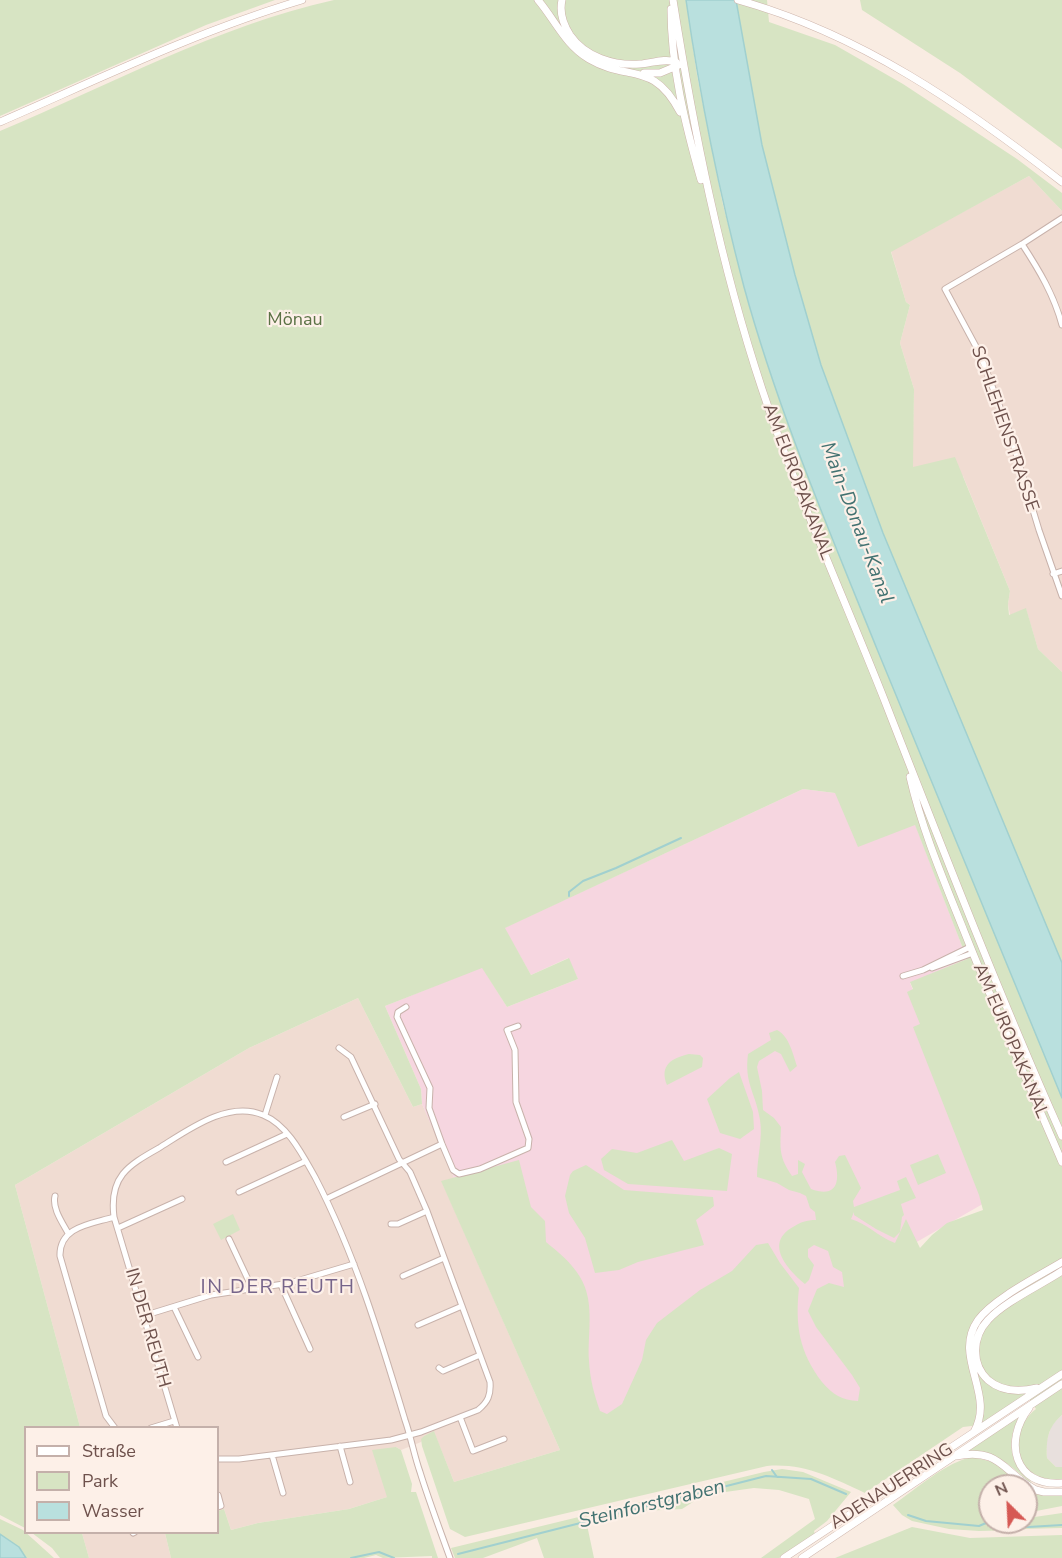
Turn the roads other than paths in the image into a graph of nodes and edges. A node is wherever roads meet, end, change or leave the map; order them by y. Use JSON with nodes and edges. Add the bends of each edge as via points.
{"nodes":[{"id":1,"x":302,"y":0,"type":"edge"},
{"id":2,"x":538,"y":0,"type":"edge"},
{"id":3,"x":562,"y":0,"type":"edge"},
{"id":4,"x":672,"y":0,"type":"edge"},
{"id":5,"x":738,"y":0,"type":"edge"},
{"id":6,"x":679,"y":63,"type":"junction"},
{"id":7,"x":641,"y":74,"type":"junction"},
{"id":8,"x":684,"y":119,"type":"junction"},
{"id":9,"x":0,"y":122,"type":"edge"},
{"id":10,"x":1062,"y":182,"type":"edge"},
{"id":11,"x":710,"y":202,"type":"junction"},
{"id":12,"x":1062,"y":218,"type":"edge"},
{"id":13,"x":1022,"y":244,"type":"junction"},
{"id":14,"x":1062,"y":325,"type":"edge"},
{"id":15,"x":1062,"y":571,"type":"edge"},
{"id":16,"x":1053,"y":574,"type":"junction"},
{"id":17,"x":1062,"y":596,"type":"edge"},
{"id":18,"x":906,"y":754,"type":"junction"},
{"id":19,"x":981,"y":946,"type":"junction"},
{"id":20,"x":972,"y":950,"type":"junction"},
{"id":21,"x":903,"y":976,"type":"dead end"},
{"id":22,"x":406,"y":1007,"type":"dead end"},
{"id":23,"x":518,"y":1026,"type":"dead end"},
{"id":24,"x":339,"y":1048,"type":"dead end"},
{"id":25,"x":277,"y":1077,"type":"dead end"},
{"id":26,"x":375,"y":1104,"type":"junction"},
{"id":27,"x":264,"y":1115,"type":"junction"},
{"id":28,"x":344,"y":1117,"type":"dead end"},
{"id":29,"x":286,"y":1134,"type":"junction"},
{"id":30,"x":1062,"y":1136,"type":"edge"},
{"id":31,"x":442,"y":1144,"type":"junction"},
{"id":32,"x":306,"y":1161,"type":"junction"},
{"id":33,"x":226,"y":1162,"type":"dead end"},
{"id":34,"x":1062,"y":1162,"type":"edge"},
{"id":35,"x":402,"y":1163,"type":"junction"},
{"id":36,"x":239,"y":1192,"type":"dead end"},
{"id":37,"x":55,"y":1196,"type":"dead end"},
{"id":38,"x":182,"y":1199,"type":"dead end"},
{"id":39,"x":326,"y":1199,"type":"junction"},
{"id":40,"x":428,"y":1211,"type":"junction"},
{"id":41,"x":114,"y":1217,"type":"junction"},
{"id":42,"x":391,"y":1224,"type":"dead end"},
{"id":43,"x":117,"y":1228,"type":"junction"},
{"id":44,"x":68,"y":1233,"type":"junction"},
{"id":45,"x":229,"y":1239,"type":"dead end"},
{"id":46,"x":444,"y":1258,"type":"junction"},
{"id":47,"x":1062,"y":1262,"type":"edge"},
{"id":48,"x":354,"y":1264,"type":"junction"},
{"id":49,"x":1061,"y":1272,"type":"edge"},
{"id":50,"x":403,"y":1276,"type":"dead end"},
{"id":51,"x":280,"y":1285,"type":"junction"},
{"id":52,"x":252,"y":1288,"type":"junction"},
{"id":53,"x":462,"y":1306,"type":"junction"},
{"id":54,"x":174,"y":1307,"type":"junction"},
{"id":55,"x":143,"y":1316,"type":"junction"},
{"id":56,"x":418,"y":1325,"type":"dead end"},
{"id":57,"x":310,"y":1349,"type":"dead end"},
{"id":58,"x":480,"y":1355,"type":"junction"},
{"id":59,"x":198,"y":1357,"type":"dead end"},
{"id":60,"x":439,"y":1368,"type":"dead end"},
{"id":61,"x":1062,"y":1374,"type":"edge"},
{"id":62,"x":1062,"y":1384,"type":"edge"},
{"id":63,"x":1045,"y":1385,"type":"junction"},
{"id":64,"x":1035,"y":1402,"type":"junction"},
{"id":65,"x":460,"y":1417,"type":"junction"},
{"id":66,"x":1002,"y":1419,"type":"junction"},
{"id":67,"x":174,"y":1421,"type":"junction"},
{"id":68,"x":114,"y":1426,"type":"edge"},
{"id":69,"x":158,"y":1426,"type":"edge"},
{"id":70,"x":176,"y":1426,"type":"edge"},
{"id":71,"x":973,"y":1433,"type":"junction"},
{"id":72,"x":409,"y":1435,"type":"junction"},
{"id":73,"x":504,"y":1439,"type":"dead end"},
{"id":74,"x":340,"y":1446,"type":"junction"},
{"id":75,"x":272,"y":1455,"type":"junction"},
{"id":76,"x":950,"y":1458,"type":"junction"},
{"id":77,"x":219,"y":1459,"type":"edge"},
{"id":78,"x":350,"y":1482,"type":"dead end"},
{"id":79,"x":1062,"y":1483,"type":"edge"},
{"id":80,"x":1062,"y":1492,"type":"edge"},
{"id":81,"x":283,"y":1493,"type":"dead end"},
{"id":82,"x":450,"y":1558,"type":"edge"},
{"id":83,"x":784,"y":1558,"type":"edge"},
{"id":84,"x":802,"y":1558,"type":"edge"}],
"edges":[{"from":1,"to":9,"type":"main road","via":[[173,47]]},
{"from":2,"to":7,"type":"main road","via":[[572,46],[589,60]]},
{"from":3,"to":6,"type":"main road","via":[[564,25],[578,44],[592,54],[627,64]]},
{"from":4,"to":6,"type":"main road","name":"AM EUROPAKANAL"},
{"from":5,"to":10,"type":"main road","via":[[768,8],[844,40],[910,75]]},
{"from":6,"to":7,"type":"main road","via":[[660,73]]},
{"from":6,"to":8,"type":"main road","name":"AM EUROPAKANAL"},
{"from":6,"to":11,"type":"main road","name":"AM EUROPAKANAL"},
{"from":7,"to":8,"type":"main road","via":[[672,95]]},
{"from":8,"to":11,"type":"main road","name":"AM EUROPAKANAL"},
{"from":11,"to":18,"type":"main road","name":"AM EUROPAKANAL","via":[[744,331],[790,469]]},
{"from":12,"to":13,"type":"street"},
{"from":13,"to":14,"type":"street","via":[[1043,276]]},
{"from":13,"to":16,"type":"street","name":"SCHLEHENSTRASSE","via":[[945,289],[981,354]]},
{"from":15,"to":16,"type":"street"},
{"from":16,"to":17,"type":"street","name":"SCHLEHENSTRASSE"},
{"from":18,"to":19,"type":"main road","name":"AM EUROPAKANAL"},
{"from":18,"to":20,"type":"main road","name":"AM EUROPAKANAL","via":[[929,841]]},
{"from":19,"to":20,"type":"main road","name":"AM EUROPAKANAL"},
{"from":19,"to":30,"type":"main road","name":"AM EUROPAKANAL"},
{"from":20,"to":21,"type":"street","name":"AM EUROPAKANAL"},
{"from":20,"to":34,"type":"main road","name":"AM EUROPAKANAL"},
{"from":22,"to":31,"type":"street","via":[[397,1017],[430,1088],[429,1108]]},
{"from":23,"to":31,"type":"street","via":[[507,1030],[514,1050],[516,1102],[529,1139],[528,1148],[459,1174],[453,1170]]},
{"from":24,"to":26,"type":"street","via":[[351,1056]]},
{"from":25,"to":27,"type":"street"},
{"from":26,"to":28,"type":"street"},
{"from":26,"to":35,"type":"street"},
{"from":27,"to":29,"type":"street"},
{"from":27,"to":41,"type":"street","name":"IN DER REUTH","via":[[221,1115],[137,1160],[116,1184]]},
{"from":29,"to":32,"type":"street"},
{"from":29,"to":33,"type":"street"},
{"from":31,"to":35,"type":"street"},
{"from":32,"to":36,"type":"street"},
{"from":32,"to":39,"type":"street"},
{"from":35,"to":39,"type":"street"},
{"from":35,"to":40,"type":"street","via":[[413,1177]]},
{"from":37,"to":44,"type":"street"},
{"from":38,"to":43,"type":"street"},
{"from":39,"to":48,"type":"street"},
{"from":40,"to":42,"type":"street"},
{"from":40,"to":46,"type":"street"},
{"from":41,"to":43,"type":"street","name":"IN DER REUTH"},
{"from":41,"to":44,"type":"street"},
{"from":43,"to":55,"type":"street","name":"IN DER REUTH"},
{"from":44,"to":68,"type":"street","via":[[61,1242],[60,1256],[106,1416]]},
{"from":45,"to":52,"type":"street"},
{"from":46,"to":50,"type":"street"},
{"from":46,"to":53,"type":"street"},
{"from":47,"to":71,"type":"main road","via":[[991,1307],[972,1331],[969,1352],[981,1397],[979,1420]]},
{"from":48,"to":51,"type":"street"},
{"from":48,"to":72,"type":"street"},
{"from":49,"to":63,"type":"main road","via":[[997,1312],[981,1330],[976,1346],[978,1365],[996,1385],[1012,1391]]},
{"from":51,"to":52,"type":"street"},
{"from":51,"to":57,"type":"street"},
{"from":52,"to":54,"type":"street"},
{"from":53,"to":56,"type":"street"},
{"from":53,"to":58,"type":"street"},
{"from":54,"to":55,"type":"street"},
{"from":54,"to":59,"type":"street"},
{"from":55,"to":67,"type":"street","name":"IN DER REUTH"},
{"from":58,"to":60,"type":"street","via":[[442,1371]]},
{"from":58,"to":65,"type":"street","via":[[490,1394],[478,1410]]},
{"from":61,"to":63,"type":"main road"},
{"from":62,"to":64,"type":"main road"},
{"from":63,"to":66,"type":"main road"},
{"from":64,"to":66,"type":"main road"},
{"from":64,"to":79,"type":"main road","via":[[1017,1428],[1016,1455],[1025,1473],[1045,1483]]},
{"from":65,"to":72,"type":"street"},
{"from":65,"to":73,"type":"street","via":[[473,1450]]},
{"from":66,"to":71,"type":"main road","name":"ADENAUERRING"},
{"from":66,"to":76,"type":"main road","name":"ADENAUERRING"},
{"from":67,"to":69,"type":"street"},
{"from":67,"to":70,"type":"street","name":"IN DER REUTH"},
{"from":71,"to":83,"type":"main road","name":"ADENAUERRING"},
{"from":72,"to":74,"type":"street"},
{"from":72,"to":82,"type":"street"},
{"from":74,"to":75,"type":"street"},
{"from":74,"to":78,"type":"street"},
{"from":75,"to":77,"type":"street"},
{"from":75,"to":81,"type":"street"},
{"from":76,"to":80,"type":"main road","via":[[973,1454],[992,1457],[1036,1490]]},
{"from":76,"to":84,"type":"main road","name":"ADENAUERRING"}]}
